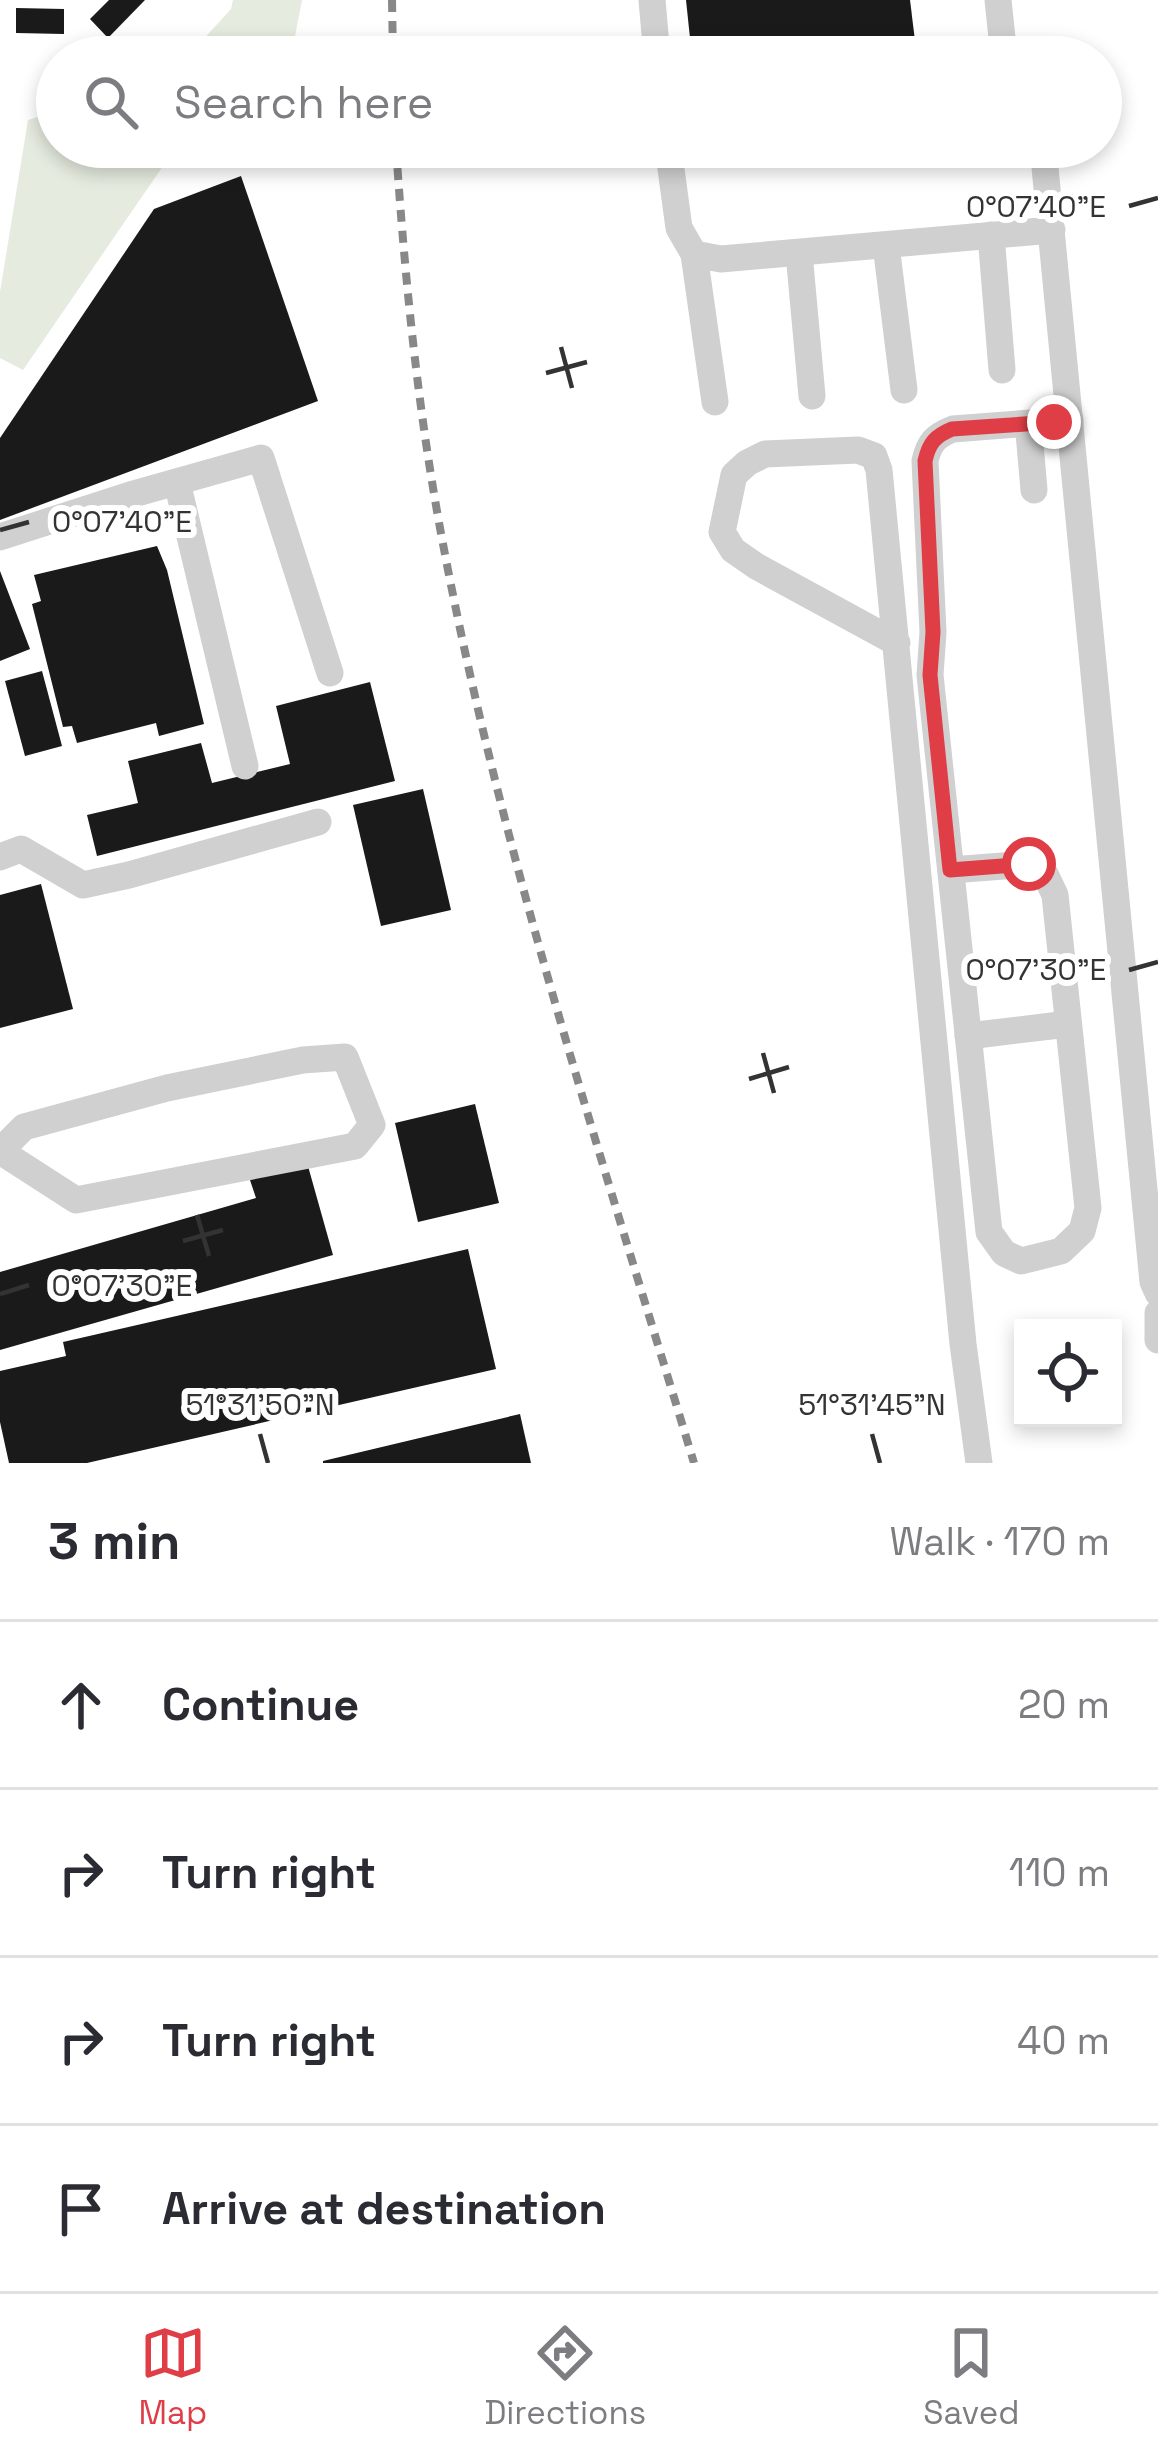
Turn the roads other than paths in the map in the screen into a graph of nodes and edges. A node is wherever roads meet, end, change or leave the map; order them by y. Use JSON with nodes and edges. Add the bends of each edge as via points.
{"nodes":[{"id":1,"x":652,"y":0,"type":"edge"},
{"id":2,"x":998,"y":0,"type":"edge"},
{"id":3,"x":655,"y":36,"type":"edge"},
{"id":4,"x":1002,"y":36,"type":"edge"},
{"id":5,"x":671,"y":168,"type":"edge"},
{"id":6,"x":1045,"y":168,"type":"edge"},
{"id":7,"x":1052,"y":230,"type":"junction"},
{"id":8,"x":991,"y":236,"type":"junction"},
{"id":9,"x":886,"y":245,"type":"junction"},
{"id":10,"x":799,"y":253,"type":"junction"},
{"id":11,"x":694,"y":254,"type":"junction"},
{"id":12,"x":1001,"y":370,"type":"dead end"},
{"id":13,"x":904,"y":390,"type":"dead end"},
{"id":14,"x":812,"y":396,"type":"dead end"},
{"id":15,"x":715,"y":401,"type":"dead end"},
{"id":16,"x":1070,"y":420,"type":"junction"},
{"id":17,"x":1029,"y":433,"type":"dead end"},
{"id":18,"x":177,"y":482,"type":"junction"},
{"id":19,"x":1034,"y":490,"type":"dead end"},
{"id":20,"x":0,"y":537,"type":"edge"},
{"id":21,"x":897,"y":643,"type":"junction"},
{"id":22,"x":330,"y":673,"type":"dead end"},
{"id":23,"x":245,"y":766,"type":"dead end"},
{"id":24,"x":317,"y":822,"type":"dead end"},
{"id":25,"x":0,"y":857,"type":"edge"},
{"id":26,"x":950,"y":870,"type":"junction"},
{"id":27,"x":1068,"y":1024,"type":"junction"},
{"id":28,"x":968,"y":1036,"type":"junction"},
{"id":29,"x":0,"y":1151,"type":"edge"},
{"id":30,"x":1158,"y":1293,"type":"edge"},
{"id":31,"x":1158,"y":1313,"type":"edge"},
{"id":32,"x":1158,"y":1340,"type":"edge"},
{"id":33,"x":979,"y":1463,"type":"edge"}],
"edges":[{"from":1,"to":3,"type":"lane"},
{"from":2,"to":4,"type":"lane"},
{"from":5,"to":11,"type":"lane","via":[[680,228]]},
{"from":6,"to":7,"type":"lane"},
{"from":7,"to":8,"type":"lane"},
{"from":7,"to":16,"type":"lane"},
{"from":8,"to":9,"type":"lane"},
{"from":8,"to":12,"type":"lane"},
{"from":9,"to":10,"type":"lane"},
{"from":9,"to":13,"type":"lane"},
{"from":10,"to":11,"type":"lane"},
{"from":10,"to":14,"type":"lane"},
{"from":11,"to":15,"type":"lane"},
{"from":16,"to":26,"type":"lane","via":[[952,429],[929,444],[930,675]]},
{"from":16,"to":30,"type":"lane"},
{"from":17,"to":19,"type":"lane"},
{"from":18,"to":20,"type":"lane"},
{"from":18,"to":22,"type":"lane","via":[[261,458]]},
{"from":18,"to":23,"type":"lane"},
{"from":21,"to":21,"type":"lane","via":[[733,550],[722,532],[734,475],[747,463],[765,454],[874,456]]},
{"from":21,"to":33,"type":"lane"},
{"from":24,"to":25,"type":"lane","via":[[83,885],[21,849]]},
{"from":26,"to":27,"type":"lane","via":[[1029,864],[1046,874]]},
{"from":26,"to":28,"type":"lane"},
{"from":27,"to":28,"type":"lane"},
{"from":27,"to":28,"type":"lane","via":[[1088,1208],[1082,1231],[1061,1251],[1021,1261],[989,1232]]},
{"from":29,"to":29,"type":"lane","via":[[24,1127],[146,1094],[345,1057],[372,1125],[355,1146],[76,1200]]},
{"from":31,"to":32,"type":"lane"}]}
